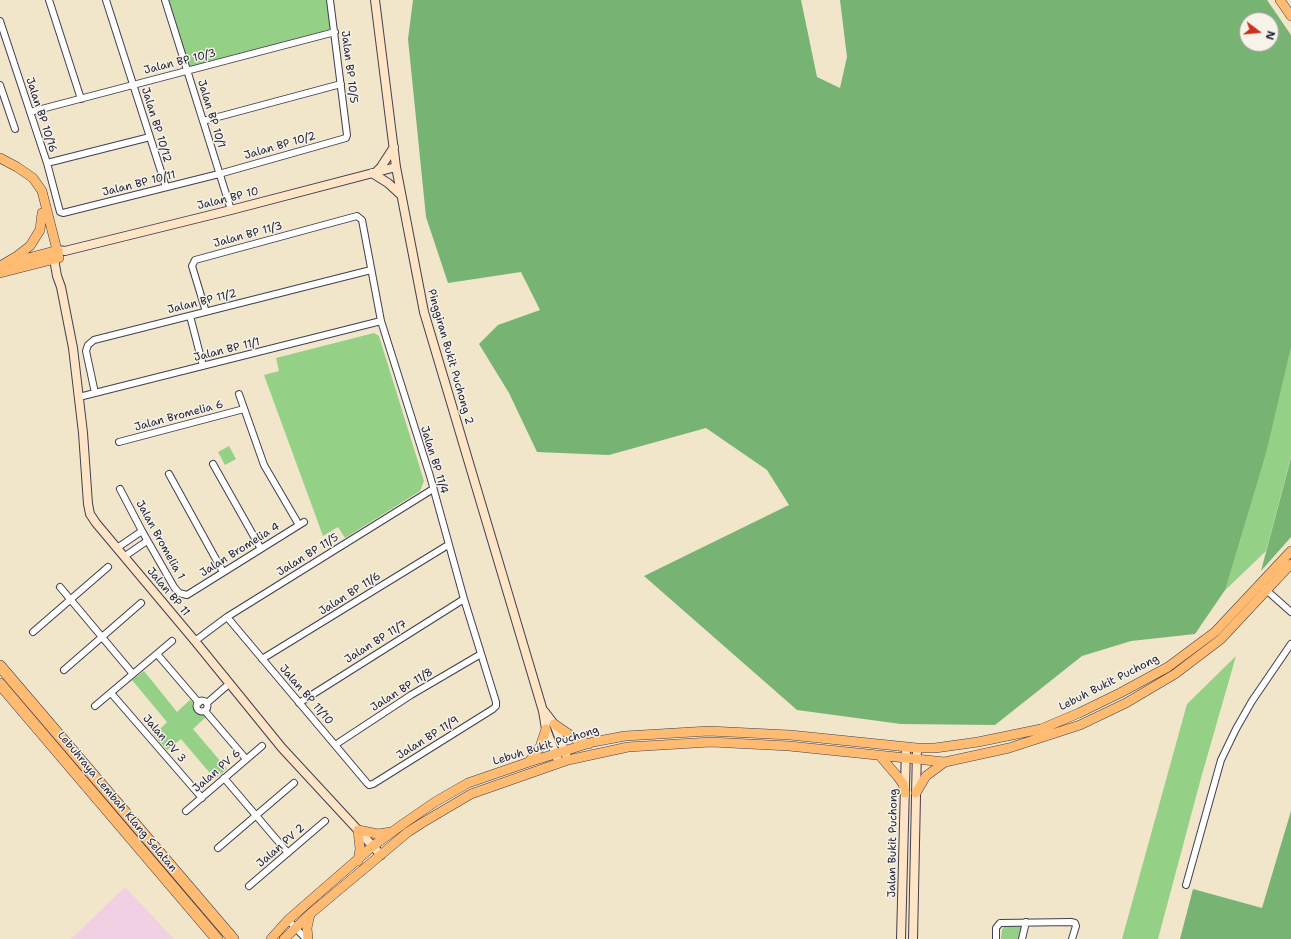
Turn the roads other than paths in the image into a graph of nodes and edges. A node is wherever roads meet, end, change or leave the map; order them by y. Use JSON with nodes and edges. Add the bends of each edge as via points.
{"nodes":[{"id":1,"x":49,"y":0,"type":"edge"},
{"id":2,"x":106,"y":0,"type":"edge"},
{"id":3,"x":165,"y":0,"type":"edge"},
{"id":4,"x":330,"y":0,"type":"edge"},
{"id":5,"x":375,"y":0,"type":"edge"},
{"id":6,"x":1280,"y":0,"type":"edge"},
{"id":7,"x":1291,"y":16,"type":"edge"},
{"id":8,"x":0,"y":21,"type":"edge"},
{"id":9,"x":335,"y":32,"type":"junction"},
{"id":10,"x":187,"y":71,"type":"junction"},
{"id":11,"x":341,"y":84,"type":"junction"},
{"id":12,"x":0,"y":85,"type":"edge"},
{"id":13,"x":133,"y":85,"type":"junction"},
{"id":14,"x":81,"y":99,"type":"junction"},
{"id":15,"x":30,"y":112,"type":"junction"},
{"id":16,"x":203,"y":121,"type":"junction"},
{"id":17,"x":15,"y":129,"type":"dead end"},
{"id":18,"x":150,"y":136,"type":"junction"},
{"id":19,"x":347,"y":137,"type":"joint"},
{"id":20,"x":394,"y":147,"type":"junction"},
{"id":21,"x":0,"y":158,"type":"edge"},
{"id":22,"x":46,"y":163,"type":"junction"},
{"id":23,"x":0,"y":165,"type":"edge"},
{"id":24,"x":396,"y":167,"type":"junction"},
{"id":25,"x":374,"y":172,"type":"junction"},
{"id":26,"x":219,"y":174,"type":"junction"},
{"id":27,"x":166,"y":187,"type":"junction"},
{"id":28,"x":401,"y":195,"type":"junction"},
{"id":29,"x":231,"y":210,"type":"junction"},
{"id":30,"x":42,"y":213,"type":"junction"},
{"id":31,"x":64,"y":214,"type":"joint"},
{"id":32,"x":360,"y":217,"type":"joint"},
{"id":33,"x":58,"y":254,"type":"junction"},
{"id":34,"x":1,"y":267,"type":"edge"},
{"id":35,"x":371,"y":270,"type":"junction"},
{"id":36,"x":206,"y":312,"type":"junction"},
{"id":37,"x":190,"y":316,"type":"junction"},
{"id":38,"x":381,"y":321,"type":"junction"},
{"id":39,"x":203,"y":366,"type":"junction"},
{"id":40,"x":95,"y":393,"type":"junction"},
{"id":41,"x":239,"y":394,"type":"dead end"},
{"id":42,"x":79,"y":397,"type":"junction"},
{"id":43,"x":244,"y":409,"type":"junction"},
{"id":44,"x":118,"y":442,"type":"dead end"},
{"id":45,"x":213,"y":464,"type":"dead end"},
{"id":46,"x":169,"y":474,"type":"dead end"},
{"id":47,"x":120,"y":489,"type":"dead end"},
{"id":48,"x":433,"y":489,"type":"junction"},
{"id":49,"x":142,"y":531,"type":"junction"},
{"id":50,"x":147,"y":541,"type":"junction"},
{"id":51,"x":448,"y":545,"type":"junction"},
{"id":52,"x":117,"y":548,"type":"junction"},
{"id":53,"x":261,"y":549,"type":"junction"},
{"id":54,"x":1291,"y":551,"type":"edge"},
{"id":55,"x":125,"y":556,"type":"junction"},
{"id":56,"x":1291,"y":564,"type":"edge"},
{"id":57,"x":108,"y":567,"type":"dead end"},
{"id":58,"x":223,"y":572,"type":"junction"},
{"id":59,"x":60,"y":587,"type":"dead end"},
{"id":60,"x":1264,"y":587,"type":"junction"},
{"id":61,"x":187,"y":595,"type":"joint"},
{"id":62,"x":464,"y":599,"type":"junction"},
{"id":63,"x":70,"y":600,"type":"junction"},
{"id":64,"x":141,"y":603,"type":"dead end"},
{"id":65,"x":1291,"y":612,"type":"edge"},
{"id":66,"x":227,"y":617,"type":"junction"},
{"id":67,"x":33,"y":632,"type":"dead end"},
{"id":68,"x":102,"y":637,"type":"junction"},
{"id":69,"x":172,"y":641,"type":"dead end"},
{"id":70,"x":195,"y":641,"type":"junction"},
{"id":71,"x":1291,"y":644,"type":"edge"},
{"id":72,"x":156,"y":654,"type":"junction"},
{"id":73,"x":481,"y":654,"type":"junction"},
{"id":74,"x":262,"y":659,"type":"junction"},
{"id":75,"x":0,"y":666,"type":"edge"},
{"id":76,"x":64,"y":670,"type":"dead end"},
{"id":77,"x":133,"y":674,"type":"junction"},
{"id":78,"x":230,"y":683,"type":"junction"},
{"id":79,"x":0,"y":684,"type":"edge"},
{"id":80,"x":111,"y":692,"type":"junction"},
{"id":81,"x":199,"y":702,"type":"junction"},
{"id":82,"x":207,"y":703,"type":"junction"},
{"id":83,"x":299,"y":703,"type":"junction"},
{"id":84,"x":95,"y":706,"type":"dead end"},
{"id":85,"x":496,"y":706,"type":"joint"},
{"id":86,"x":205,"y":711,"type":"junction"},
{"id":87,"x":550,"y":726,"type":"junction"},
{"id":88,"x":1042,"y":733,"type":"junction"},
{"id":89,"x":589,"y":744,"type":"junction"},
{"id":90,"x":335,"y":745,"type":"junction"},
{"id":91,"x":262,"y":746,"type":"dead end"},
{"id":92,"x":906,"y":747,"type":"junction"},
{"id":93,"x":917,"y":748,"type":"junction"},
{"id":94,"x":555,"y":754,"type":"junction"},
{"id":95,"x":566,"y":755,"type":"junction"},
{"id":96,"x":880,"y":756,"type":"junction"},
{"id":97,"x":246,"y":759,"type":"junction"},
{"id":98,"x":906,"y":759,"type":"junction"},
{"id":99,"x":917,"y":760,"type":"junction"},
{"id":100,"x":529,"y":762,"type":"junction"},
{"id":101,"x":945,"y":762,"type":"junction"},
{"id":102,"x":558,"y":763,"type":"junction"},
{"id":103,"x":224,"y":778,"type":"junction"},
{"id":104,"x":294,"y":783,"type":"dead end"},
{"id":105,"x":369,"y":785,"type":"joint"},
{"id":106,"x":905,"y":792,"type":"junction"},
{"id":107,"x":916,"y":793,"type":"junction"},
{"id":108,"x":202,"y":798,"type":"junction"},
{"id":109,"x":186,"y":811,"type":"dead end"},
{"id":110,"x":256,"y":816,"type":"junction"},
{"id":111,"x":325,"y":821,"type":"dead end"},
{"id":112,"x":358,"y":830,"type":"junction"},
{"id":113,"x":393,"y":832,"type":"junction"},
{"id":114,"x":373,"y":846,"type":"junction"},
{"id":115,"x":218,"y":848,"type":"dead end"},
{"id":116,"x":288,"y":853,"type":"junction"},
{"id":117,"x":381,"y":855,"type":"junction"},
{"id":118,"x":358,"y":861,"type":"junction"},
{"id":119,"x":1186,"y":885,"type":"dead end"},
{"id":120,"x":249,"y":886,"type":"dead end"},
{"id":121,"x":902,"y":912,"type":"junction"},
{"id":122,"x":914,"y":912,"type":"junction"},
{"id":123,"x":310,"y":914,"type":"junction"},
{"id":124,"x":288,"y":920,"type":"junction"},
{"id":125,"x":1026,"y":922,"type":"junction"},
{"id":126,"x":295,"y":927,"type":"junction"},
{"id":127,"x":217,"y":939,"type":"edge"},
{"id":128,"x":233,"y":939,"type":"edge"},
{"id":129,"x":271,"y":939,"type":"edge"},
{"id":130,"x":284,"y":939,"type":"edge"},
{"id":131,"x":291,"y":939,"type":"edge"},
{"id":132,"x":295,"y":939,"type":"edge"},
{"id":133,"x":307,"y":939,"type":"edge"},
{"id":134,"x":902,"y":939,"type":"edge"},
{"id":135,"x":913,"y":939,"type":"edge"},
{"id":136,"x":996,"y":939,"type":"edge"},
{"id":137,"x":1022,"y":939,"type":"edge"},
{"id":138,"x":1072,"y":939,"type":"edge"}],
"edges":[{"from":1,"to":14,"type":"street"},
{"from":2,"to":13,"type":"street","name":"Jalan BP 10/12"},
{"from":3,"to":10,"type":"street","name":"Jalan BP 10/1"},
{"from":4,"to":9,"type":"street","name":"Jalan BP 10/5"},
{"from":5,"to":20,"type":"street","name":"Pinggiran Bukit Puchong 2"},
{"from":6,"to":7,"type":"main road"},
{"from":8,"to":15,"type":"street","name":"Jalan BP 10/16"},
{"from":9,"to":10,"type":"street","name":"Jalan BP 10/3"},
{"from":9,"to":11,"type":"street","name":"Jalan BP 10/5"},
{"from":10,"to":13,"type":"street","name":"Jalan BP 10/3"},
{"from":10,"to":16,"type":"street","name":"Jalan BP 10/1"},
{"from":11,"to":16,"type":"street"},
{"from":11,"to":19,"type":"street","name":"Jalan BP 10/5"},
{"from":12,"to":17,"type":"street"},
{"from":13,"to":14,"type":"street","name":"Jalan BP 10/3"},
{"from":13,"to":18,"type":"street","name":"Jalan BP 10/12"},
{"from":14,"to":15,"type":"street","name":"Jalan BP 10/3"},
{"from":15,"to":22,"type":"street","name":"Jalan BP 10/16"},
{"from":16,"to":26,"type":"street","name":"Jalan BP 10/1"},
{"from":18,"to":22,"type":"street"},
{"from":18,"to":27,"type":"street","name":"Jalan BP 10/12"},
{"from":19,"to":26,"type":"street","name":"Jalan BP 10/2"},
{"from":20,"to":24,"type":"street","name":"Pinggiran Bukit Puchong 2"},
{"from":20,"to":25,"type":"street","via":[[381,167]]},
{"from":21,"to":33,"type":"main road","via":[[33,178],[42,192]]},
{"from":22,"to":31,"type":"street","name":"Jalan BP 10/16","via":[[60,212]]},
{"from":23,"to":30,"type":"main road","via":[[29,183],[37,195]]},
{"from":24,"to":25,"type":"street","name":"Jalan BP 10"},
{"from":24,"to":28,"type":"street","name":"Pinggiran Bukit Puchong 2"},
{"from":25,"to":28,"type":"street"},
{"from":25,"to":29,"type":"street","name":"Jalan BP 10"},
{"from":26,"to":27,"type":"street","name":"Jalan BP 10/11"},
{"from":26,"to":29,"type":"street","name":"Jalan BP 10/1"},
{"from":27,"to":31,"type":"street","name":"Jalan BP 10/11"},
{"from":28,"to":87,"type":"street","name":"Pinggiran Bukit Puchong 2","via":[[424,312],[543,711]]},
{"from":29,"to":33,"type":"street","name":"Jalan BP 10"},
{"from":30,"to":33,"type":"main road"},
{"from":30,"to":34,"type":"main road","via":[[40,230],[30,246]]},
{"from":32,"to":35,"type":"street","name":"Jalan BP 11/4"},
{"from":32,"to":36,"type":"street","name":"Jalan BP 11/3","via":[[195,260],[192,266]]},
{"from":33,"to":34,"type":"main road"},
{"from":33,"to":42,"type":"street","name":"Jalan BP 11"},
{"from":35,"to":36,"type":"street","name":"Jalan BP 11/2"},
{"from":35,"to":38,"type":"street","name":"Jalan BP 11/4"},
{"from":36,"to":37,"type":"street","name":"Jalan BP 11/2"},
{"from":37,"to":39,"type":"street"},
{"from":37,"to":40,"type":"street","name":"Jalan BP 11/2","via":[[94,340],[86,351]]},
{"from":38,"to":39,"type":"street","name":"Jalan BP 11/1"},
{"from":38,"to":48,"type":"street","name":"Jalan BP 11/4"},
{"from":39,"to":40,"type":"street","name":"Jalan BP 11/1"},
{"from":40,"to":42,"type":"street","name":"Jalan BP 11/1"},
{"from":41,"to":43,"type":"street"},
{"from":42,"to":52,"type":"street","name":"Jalan BP 11","via":[[90,514]]},
{"from":43,"to":44,"type":"street","name":"Jalan Bromelia 6"},
{"from":43,"to":53,"type":"street","name":"Jalan Bromelia 4","via":[[264,465],[301,524]]},
{"from":45,"to":53,"type":"street"},
{"from":46,"to":58,"type":"street"},
{"from":47,"to":49,"type":"street","name":"Jalan Bromelia 1"},
{"from":48,"to":51,"type":"street","name":"Jalan BP 11/4"},
{"from":48,"to":66,"type":"street","name":"Jalan BP 11/5"},
{"from":49,"to":50,"type":"street","name":"Jalan Bromelia 1"},
{"from":49,"to":52,"type":"street"},
{"from":50,"to":55,"type":"street"},
{"from":50,"to":61,"type":"street","name":"Jalan Bromelia 1","via":[[174,586],[180,593]]},
{"from":51,"to":62,"type":"street","name":"Jalan BP 11/4"},
{"from":51,"to":74,"type":"street","name":"Jalan BP 11/6"},
{"from":52,"to":55,"type":"street","name":"Jalan BP 11"},
{"from":53,"to":58,"type":"street","name":"Jalan Bromelia 4"},
{"from":54,"to":60,"type":"main road","name":"Lebuh Bukit Puchong"},
{"from":55,"to":70,"type":"street","name":"Jalan BP 11"},
{"from":56,"to":60,"type":"main road","name":"Lebuh Bukit Puchong"},
{"from":57,"to":63,"type":"street"},
{"from":58,"to":61,"type":"street","name":"Jalan Bromelia 4"},
{"from":59,"to":63,"type":"street"},
{"from":60,"to":65,"type":"street"},
{"from":60,"to":88,"type":"main road","name":"Lebuh Bukit Puchong","via":[[1221,639],[1175,674],[1119,706],[1080,724]]},
{"from":62,"to":73,"type":"street","name":"Jalan BP 11/4"},
{"from":62,"to":83,"type":"street","name":"Jalan BP 11/7"},
{"from":63,"to":67,"type":"street"},
{"from":63,"to":68,"type":"street"},
{"from":64,"to":68,"type":"street"},
{"from":66,"to":70,"type":"street","name":"Jalan BP 11/5"},
{"from":66,"to":74,"type":"street","name":"Jalan BP 11/10"},
{"from":68,"to":76,"type":"street"},
{"from":68,"to":77,"type":"street"},
{"from":69,"to":72,"type":"street"},
{"from":70,"to":78,"type":"street","name":"Jalan BP 11"},
{"from":71,"to":119,"type":"street","via":[[1252,701],[1221,760]]},
{"from":72,"to":77,"type":"street"},
{"from":72,"to":81,"type":"street"},
{"from":73,"to":85,"type":"street","name":"Jalan BP 11/4"},
{"from":73,"to":90,"type":"street","name":"Jalan BP 11/8","via":[[411,695]]},
{"from":74,"to":83,"type":"street","name":"Jalan BP 11/10"},
{"from":75,"to":128,"type":"highway","name":"Lebuhraya Lembah Klang Selatan"},
{"from":77,"to":80,"type":"street"},
{"from":78,"to":82,"type":"street"},
{"from":78,"to":112,"type":"street","name":"Jalan BP 11","via":[[282,748]]},
{"from":79,"to":127,"type":"highway","name":"Lebuhraya Lembah Klang Selatan"},
{"from":80,"to":84,"type":"street"},
{"from":80,"to":108,"type":"street","name":"Jalan PV 3"},
{"from":81,"to":82,"type":"street"},
{"from":81,"to":86,"type":"street","via":[[198,709]]},
{"from":82,"to":86,"type":"street"},
{"from":83,"to":90,"type":"street","name":"Jalan BP 11/10"},
{"from":85,"to":105,"type":"street","name":"Jalan BP 11/9"},
{"from":86,"to":97,"type":"street"},
{"from":87,"to":89,"type":"main road"},
{"from":87,"to":94,"type":"street","name":"Pinggiran Bukit Puchong 2"},
{"from":87,"to":95,"type":"street","name":"Pinggiran Bukit Puchong 2"},
{"from":87,"to":100,"type":"main road"},
{"from":88,"to":93,"type":"main road","name":"Lebuh Bukit Puchong","via":[[935,748]]},
{"from":88,"to":101,"type":"main road","name":"Lebuh Bukit Puchong","via":[[1009,748]]},
{"from":89,"to":92,"type":"main road","name":"Lebuh Bukit Puchong","via":[[625,736],[709,731],[824,738]]},
{"from":89,"to":95,"type":"main road","name":"Lebuh Bukit Puchong"},
{"from":90,"to":105,"type":"street","name":"Jalan BP 11/10"},
{"from":91,"to":97,"type":"street","name":"Jalan PV 6"},
{"from":92,"to":93,"type":"main road","name":"Lebuh Bukit Puchong"},
{"from":92,"to":98,"type":"street","name":"Jalan Bukit Puchong"},
{"from":93,"to":99,"type":"street","name":"Jalan Bukit Puchong"},
{"from":94,"to":95,"type":"main road","name":"Lebuh Bukit Puchong"},
{"from":94,"to":100,"type":"main road","name":"Lebuh Bukit Puchong"},
{"from":94,"to":102,"type":"street","name":"Pinggiran Bukit Puchong 2"},
{"from":95,"to":96,"type":"main road","name":"Lebuh Bukit Puchong","via":[[628,747],[711,742],[789,746]]},
{"from":95,"to":102,"type":"main road","name":"Lebuh Bukit Puchong"},
{"from":96,"to":98,"type":"main road","name":"Lebuh Bukit Puchong"},
{"from":96,"to":106,"type":"main road","via":[[898,777]]},
{"from":97,"to":103,"type":"street","name":"Jalan PV 6"},
{"from":98,"to":99,"type":"main road","name":"Lebuh Bukit Puchong"},
{"from":98,"to":106,"type":"street","name":"Jalan Bukit Puchong"},
{"from":99,"to":101,"type":"main road","name":"Lebuh Bukit Puchong"},
{"from":99,"to":107,"type":"street","name":"Jalan Bukit Puchong"},
{"from":100,"to":113,"type":"main road","name":"Lebuh Bukit Puchong","via":[[468,783],[435,802]]},
{"from":101,"to":107,"type":"main road","via":[[926,776]]},
{"from":102,"to":117,"type":"main road","name":"Lebuh Bukit Puchong","via":[[471,794],[408,832]]},
{"from":103,"to":108,"type":"street","name":"Jalan PV 6"},
{"from":103,"to":110,"type":"street"},
{"from":104,"to":110,"type":"street"},
{"from":106,"to":121,"type":"street","name":"Jalan Bukit Puchong"},
{"from":107,"to":122,"type":"street","name":"Jalan Bukit Puchong"},
{"from":108,"to":109,"type":"street","name":"Jalan PV 6"},
{"from":110,"to":115,"type":"street"},
{"from":110,"to":116,"type":"street"},
{"from":111,"to":116,"type":"street","name":"Jalan PV 2"},
{"from":112,"to":113,"type":"main road","via":[[378,834]]},
{"from":112,"to":114,"type":"street","name":"Jalan BP 11"},
{"from":112,"to":118,"type":"main road"},
{"from":113,"to":114,"type":"main road","name":"Lebuh Bukit Puchong"},
{"from":114,"to":117,"type":"street","name":"Jalan BP 11"},
{"from":114,"to":118,"type":"main road","name":"Lebuh Bukit Puchong"},
{"from":116,"to":120,"type":"street","name":"Jalan PV 2"},
{"from":117,"to":123,"type":"main road","name":"Lebuh Bukit Puchong"},
{"from":118,"to":124,"type":"main road","name":"Lebuh Bukit Puchong"},
{"from":121,"to":122,"type":"street"},
{"from":121,"to":134,"type":"street","name":"Jalan Bukit Puchong"},
{"from":122,"to":135,"type":"street","name":"Jalan Bukit Puchong"},
{"from":123,"to":126,"type":"main road","name":"Lebuh Bukit Puchong"},
{"from":123,"to":133,"type":"main road"},
{"from":124,"to":126,"type":"street"},
{"from":124,"to":129,"type":"main road","name":"Lebuh Bukit Puchong"},
{"from":125,"to":136,"type":"street","via":[[1000,923],[996,928]]},
{"from":125,"to":137,"type":"street"},
{"from":125,"to":138,"type":"street","via":[[1075,923]]},
{"from":126,"to":130,"type":"main road","name":"Lebuh Bukit Puchong"},
{"from":126,"to":133,"type":"street"},
{"from":131,"to":132,"type":"main road"}]}
